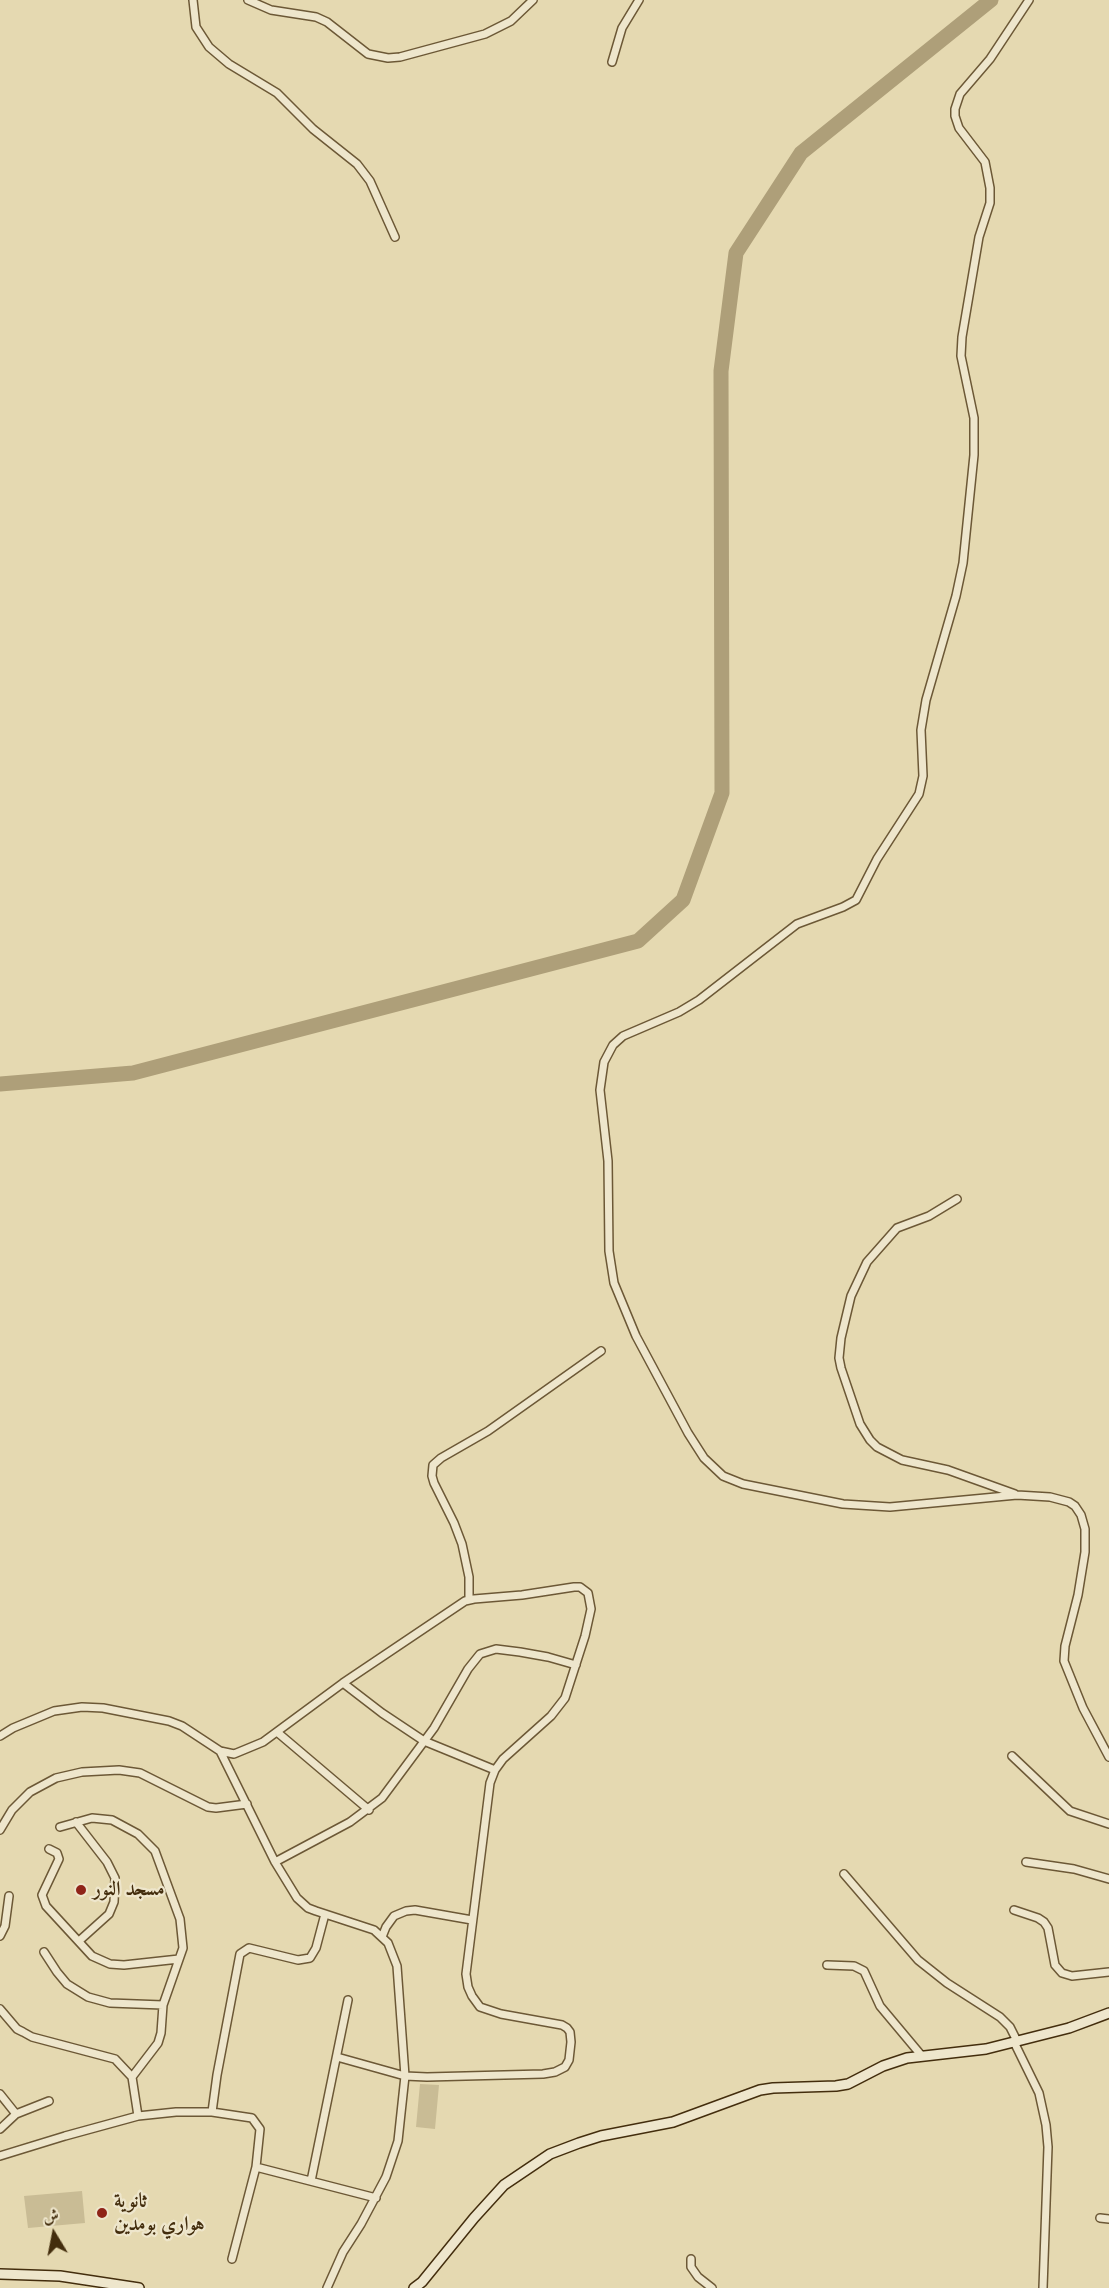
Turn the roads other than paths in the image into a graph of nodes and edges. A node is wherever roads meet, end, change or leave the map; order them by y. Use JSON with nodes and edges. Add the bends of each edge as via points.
{"nodes":[{"id":1,"x":193,"y":0,"type":"edge"},
{"id":2,"x":248,"y":0,"type":"edge"},
{"id":3,"x":533,"y":0,"type":"edge"},
{"id":4,"x":639,"y":0,"type":"edge"},
{"id":5,"x":1029,"y":0,"type":"edge"},
{"id":6,"x":612,"y":62,"type":"dead end"},
{"id":7,"x":395,"y":237,"type":"dead end"},
{"id":8,"x":957,"y":1199,"type":"dead end"},
{"id":9,"x":601,"y":1351,"type":"dead end"},
{"id":10,"x":1017,"y":1495,"type":"junction"},
{"id":11,"x":469,"y":1600,"type":"junction"},
{"id":12,"x":576,"y":1665,"type":"junction"},
{"id":13,"x":343,"y":1683,"type":"junction"},
{"id":14,"x":277,"y":1732,"type":"junction"},
{"id":15,"x":0,"y":1736,"type":"edge"},
{"id":16,"x":424,"y":1742,"type":"junction"},
{"id":17,"x":220,"y":1751,"type":"junction"},
{"id":18,"x":1012,"y":1756,"type":"dead end"},
{"id":19,"x":1109,"y":1757,"type":"edge"},
{"id":20,"x":495,"y":1770,"type":"junction"},
{"id":21,"x":247,"y":1803,"type":"junction"},
{"id":22,"x":369,"y":1810,"type":"junction"},
{"id":23,"x":76,"y":1822,"type":"junction"},
{"id":24,"x":1109,"y":1824,"type":"edge"},
{"id":25,"x":60,"y":1827,"type":"dead end"},
{"id":26,"x":0,"y":1830,"type":"edge"},
{"id":27,"x":49,"y":1849,"type":"dead end"},
{"id":28,"x":275,"y":1862,"type":"junction"},
{"id":29,"x":1026,"y":1862,"type":"dead end"},
{"id":30,"x":844,"y":1874,"type":"dead end"},
{"id":31,"x":1109,"y":1879,"type":"edge"},
{"id":32,"x":9,"y":1896,"type":"dead end"},
{"id":33,"x":1014,"y":1910,"type":"dead end"},
{"id":34,"x":325,"y":1914,"type":"junction"},
{"id":35,"x":472,"y":1920,"type":"junction"},
{"id":36,"x":0,"y":1936,"type":"edge"},
{"id":37,"x":382,"y":1937,"type":"junction"},
{"id":38,"x":79,"y":1941,"type":"junction"},
{"id":39,"x":44,"y":1952,"type":"dead end"},
{"id":40,"x":179,"y":1959,"type":"junction"},
{"id":41,"x":827,"y":1965,"type":"dead end"},
{"id":42,"x":1109,"y":1972,"type":"edge"},
{"id":43,"x":348,"y":2000,"type":"dead end"},
{"id":44,"x":163,"y":2005,"type":"junction"},
{"id":45,"x":0,"y":2009,"type":"edge"},
{"id":46,"x":1109,"y":2013,"type":"edge"},
{"id":47,"x":1016,"y":2041,"type":"junction"},
{"id":48,"x":921,"y":2055,"type":"junction"},
{"id":49,"x":337,"y":2058,"type":"junction"},
{"id":50,"x":405,"y":2076,"type":"junction"},
{"id":51,"x":132,"y":2077,"type":"junction"},
{"id":52,"x":0,"y":2094,"type":"edge"},
{"id":53,"x":49,"y":2101,"type":"dead end"},
{"id":54,"x":212,"y":2112,"type":"junction"},
{"id":55,"x":16,"y":2114,"type":"junction"},
{"id":56,"x":138,"y":2116,"type":"junction"},
{"id":57,"x":0,"y":2129,"type":"edge"},
{"id":58,"x":0,"y":2156,"type":"edge"},
{"id":59,"x":256,"y":2167,"type":"junction"},
{"id":60,"x":310,"y":2181,"type":"junction"},
{"id":61,"x":376,"y":2198,"type":"junction"},
{"id":62,"x":1100,"y":2218,"type":"dead end"},
{"id":63,"x":1109,"y":2219,"type":"edge"},
{"id":64,"x":232,"y":2259,"type":"dead end"},
{"id":65,"x":691,"y":2259,"type":"dead end"},
{"id":66,"x":0,"y":2274,"type":"edge"},
{"id":67,"x":139,"y":2288,"type":"edge"},
{"id":68,"x":327,"y":2288,"type":"edge"},
{"id":69,"x":414,"y":2288,"type":"edge"},
{"id":70,"x":712,"y":2288,"type":"edge"},
{"id":71,"x":1043,"y":2288,"type":"edge"}],
"edges":[{"from":1,"to":7,"type":"street","via":[[196,27],[209,47],[229,64],[278,93],[313,129],[357,164],[370,181]]},
{"from":2,"to":3,"type":"street","via":[[271,9],[316,17],[368,54],[388,58],[485,34],[518,16]]},
{"from":4,"to":6,"type":"street","via":[[622,28]]},
{"from":5,"to":10,"type":"street","via":[[996,52],[960,94],[955,109],[959,128],[985,162],[990,203],[962,337],[961,356],[974,418],[963,563],[926,700],[919,795],[877,859],[856,900],[797,924],[699,1000],[623,1036],[604,1062],[600,1090],[608,1161],[609,1251],[619,1298],[688,1433],[714,1469],[743,1484],[867,1507]]},
{"from":8,"to":10,"type":"street","via":[[929,1216],[897,1228],[867,1262],[851,1296],[839,1358],[841,1368],[860,1424],[877,1447],[902,1460],[965,1476]]},
{"from":9,"to":11,"type":"street","via":[[433,1465],[434,1483],[462,1544]]},
{"from":10,"to":19,"type":"street","via":[[1060,1499],[1075,1506],[1081,1515],[1085,1552],[1064,1661]]},
{"from":11,"to":12,"type":"street","via":[[561,1587],[585,1589],[591,1608]]},
{"from":11,"to":13,"type":"street"},
{"from":12,"to":16,"type":"street","via":[[520,1652],[488,1651],[475,1659]]},
{"from":12,"to":20,"type":"street","via":[[558,1708]]},
{"from":13,"to":14,"type":"street"},
{"from":13,"to":16,"type":"street"},
{"from":14,"to":17,"type":"street","via":[[242,1752]]},
{"from":14,"to":22,"type":"street"},
{"from":15,"to":17,"type":"street","via":[[54,1711],[103,1708],[169,1721]]},
{"from":16,"to":20,"type":"street"},
{"from":16,"to":22,"type":"street"},
{"from":17,"to":21,"type":"street"},
{"from":18,"to":24,"type":"street","via":[[1070,1811]]},
{"from":20,"to":35,"type":"street","via":[[487,1796]]},
{"from":21,"to":26,"type":"street","via":[[216,1808],[200,1804],[140,1773],[82,1772],[56,1778],[30,1792]]},
{"from":21,"to":28,"type":"street"},
{"from":22,"to":28,"type":"street"},
{"from":23,"to":25,"type":"street"},
{"from":23,"to":38,"type":"street","via":[[108,1862],[115,1878],[109,1914]]},
{"from":23,"to":40,"type":"street","via":[[92,1818],[112,1820],[138,1834],[155,1851],[180,1919],[184,1942]]},
{"from":27,"to":38,"type":"street","via":[[59,1859],[42,1895],[46,1906]]},
{"from":28,"to":34,"type":"street","via":[[297,1898],[308,1908]]},
{"from":29,"to":31,"type":"street"},
{"from":30,"to":47,"type":"street","via":[[918,1960],[1000,2017],[1010,2026]]},
{"from":32,"to":36,"type":"street"},
{"from":33,"to":42,"type":"street","via":[[1044,1922],[1055,1965],[1062,1973],[1072,1976]]},
{"from":34,"to":37,"type":"street","via":[[364,1925]]},
{"from":34,"to":54,"type":"street","via":[[310,1958],[298,1960],[249,1948],[240,1954]]},
{"from":35,"to":37,"type":"street","via":[[406,1911],[394,1916]]},
{"from":35,"to":50,"type":"street","via":[[466,1974],[471,1996],[480,2007],[490,2011],[567,2028],[572,2036],[569,2060],[562,2070],[543,2074]]},
{"from":37,"to":50,"type":"street","via":[[397,1966]]},
{"from":38,"to":40,"type":"street","via":[[92,1956],[110,1964]]},
{"from":39,"to":44,"type":"street","via":[[62,1978],[88,1997],[110,2003]]},
{"from":40,"to":44,"type":"street"},
{"from":41,"to":48,"type":"street","via":[[854,1966],[864,1971],[880,2006]]},
{"from":43,"to":49,"type":"street"},
{"from":44,"to":51,"type":"street","via":[[158,2043]]},
{"from":45,"to":51,"type":"street","via":[[17,2029],[32,2037],[115,2059]]},
{"from":46,"to":47,"type":"street"},
{"from":47,"to":48,"type":"street"},
{"from":47,"to":71,"type":"street","via":[[1039,2093],[1046,2125]]},
{"from":48,"to":69,"type":"street","via":[[894,2061],[848,2084],[760,2091],[673,2122],[601,2136],[550,2154],[504,2186]]},
{"from":49,"to":50,"type":"street"},
{"from":49,"to":60,"type":"street"},
{"from":50,"to":61,"type":"street","via":[[398,2141]]},
{"from":51,"to":56,"type":"street"},
{"from":52,"to":55,"type":"street"},
{"from":53,"to":55,"type":"street"},
{"from":54,"to":56,"type":"street"},
{"from":54,"to":59,"type":"street","via":[[255,2120],[260,2129]]},
{"from":55,"to":57,"type":"street"},
{"from":56,"to":58,"type":"street"},
{"from":59,"to":60,"type":"street"},
{"from":59,"to":64,"type":"street"},
{"from":60,"to":61,"type":"street"},
{"from":61,"to":68,"type":"street","via":[[343,2252]]},
{"from":62,"to":63,"type":"street"},
{"from":65,"to":70,"type":"street","via":[[698,2277]]},
{"from":66,"to":67,"type":"street","via":[[60,2276]]}]}
